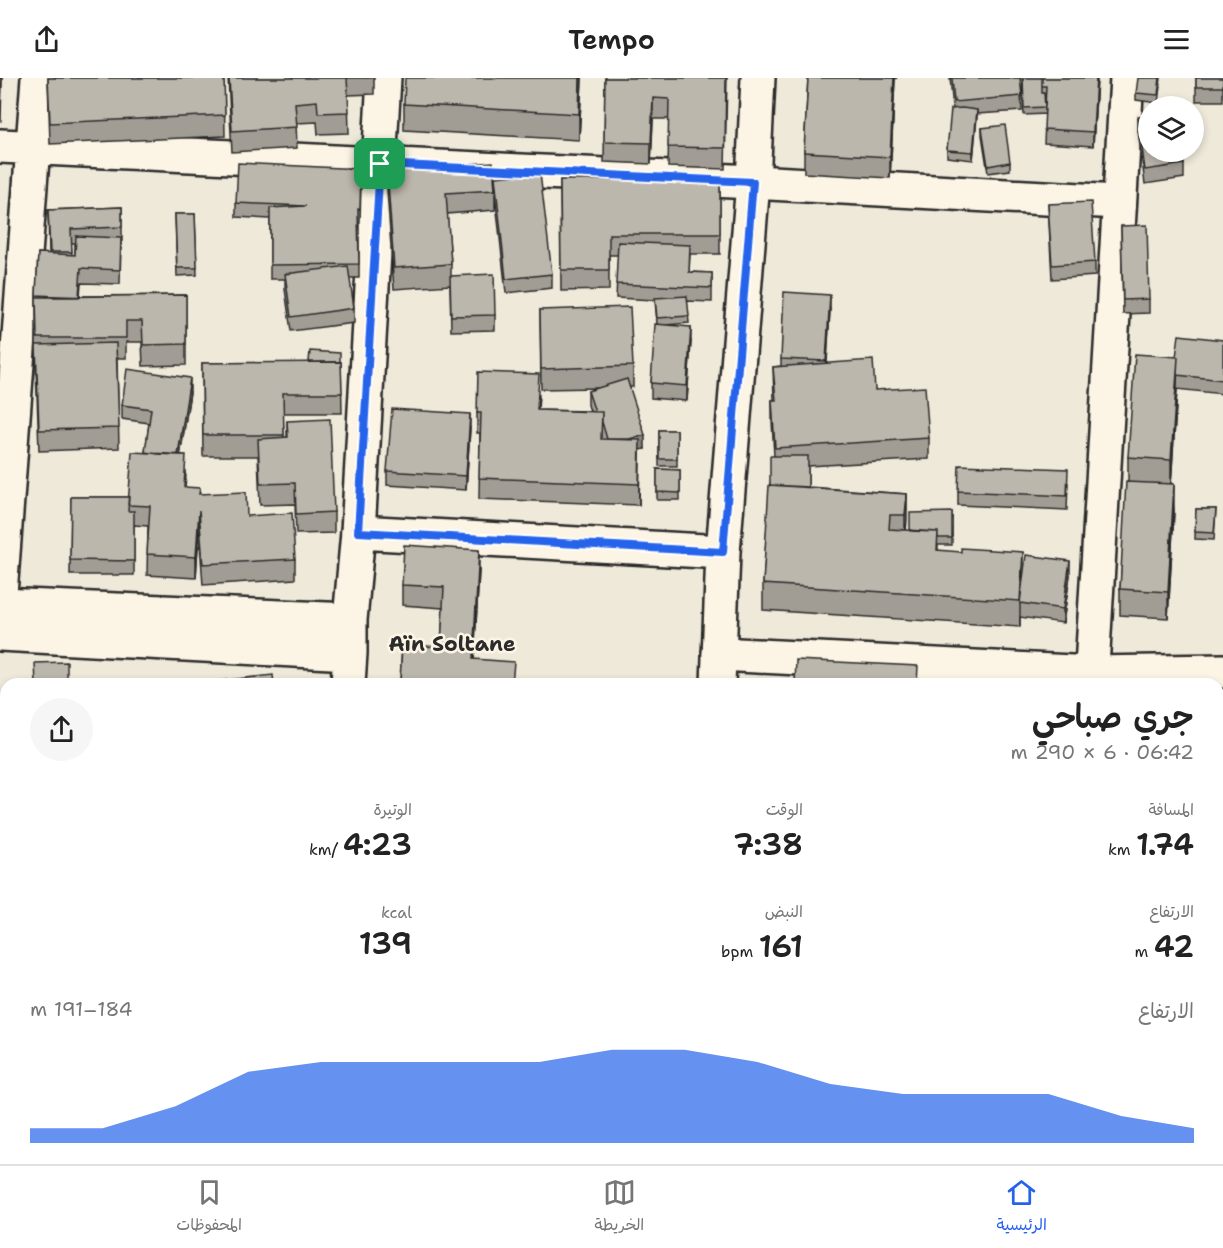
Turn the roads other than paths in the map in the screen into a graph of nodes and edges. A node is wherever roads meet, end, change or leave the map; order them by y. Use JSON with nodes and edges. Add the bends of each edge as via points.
{"nodes":[{"id":1,"x":38,"y":78,"type":"edge"},
{"id":2,"x":384,"y":78,"type":"edge"},
{"id":3,"x":758,"y":78,"type":"edge"},
{"id":4,"x":1127,"y":78,"type":"edge"},
{"id":5,"x":0,"y":146,"type":"edge"},
{"id":6,"x":34,"y":147,"type":"junction"},
{"id":7,"x":380,"y":164,"type":"junction"},
{"id":8,"x":753,"y":182,"type":"junction"},
{"id":9,"x":1118,"y":202,"type":"junction"},
{"id":10,"x":358,"y":532,"type":"junction"},
{"id":11,"x":2,"y":552,"type":"edge"},
{"id":12,"x":723,"y":552,"type":"junction"},
{"id":13,"x":0,"y":594,"type":"edge"},
{"id":14,"x":0,"y":605,"type":"edge"},
{"id":15,"x":350,"y":620,"type":"junction"},
{"id":16,"x":0,"y":624,"type":"edge"},
{"id":17,"x":0,"y":634,"type":"edge"},
{"id":18,"x":0,"y":646,"type":"edge"},
{"id":19,"x":349,"y":668,"type":"edge"},
{"id":20,"x":718,"y":669,"type":"edge"},
{"id":21,"x":1223,"y":671,"type":"edge"},
{"id":22,"x":1091,"y":678,"type":"edge"}],
"edges":[{"from":1,"to":6,"type":"street"},
{"from":2,"to":7,"type":"street"},
{"from":3,"to":8,"type":"street"},
{"from":4,"to":9,"type":"street"},
{"from":5,"to":6,"type":"street"},
{"from":6,"to":7,"type":"street"},
{"from":6,"to":11,"type":"street"},
{"from":7,"to":8,"type":"street"},
{"from":7,"to":10,"type":"street"},
{"from":8,"to":9,"type":"street"},
{"from":8,"to":12,"type":"street"},
{"from":9,"to":22,"type":"street"},
{"from":10,"to":12,"type":"street"},
{"from":10,"to":15,"type":"street"},
{"from":11,"to":13,"type":"street"},
{"from":12,"to":20,"type":"street"},
{"from":14,"to":15,"type":"street"},
{"from":15,"to":19,"type":"street"},
{"from":16,"to":17,"type":"street"},
{"from":17,"to":18,"type":"street"},
{"from":17,"to":19,"type":"street"},
{"from":20,"to":22,"type":"street"},
{"from":21,"to":22,"type":"street"}]}
